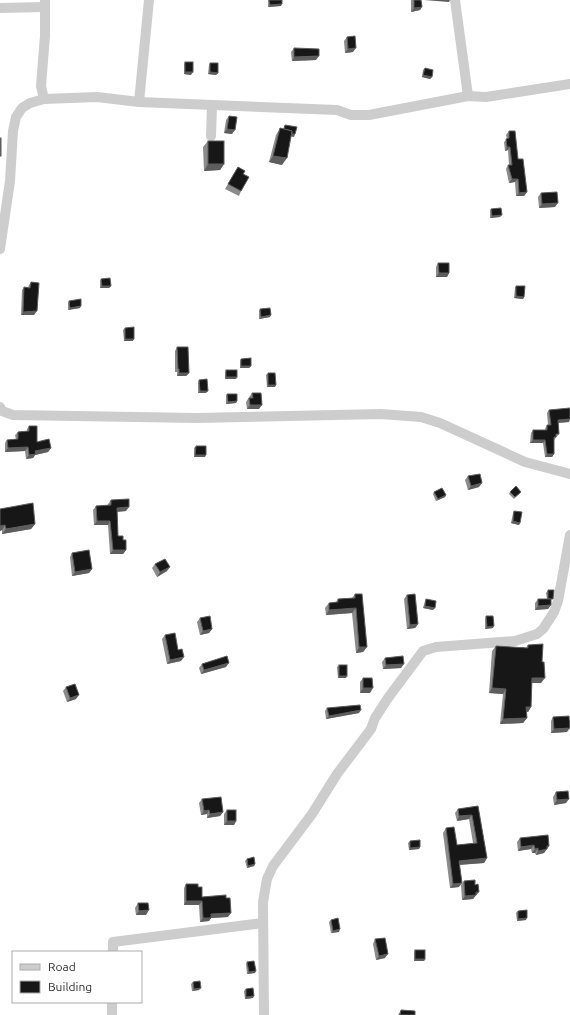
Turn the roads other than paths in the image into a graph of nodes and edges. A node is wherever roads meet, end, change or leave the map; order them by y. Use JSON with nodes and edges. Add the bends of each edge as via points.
{"nodes":[{"id":1,"x":149,"y":0,"type":"edge"},
{"id":2,"x":455,"y":0,"type":"edge"},
{"id":3,"x":45,"y":4,"type":"edge"},
{"id":4,"x":0,"y":8,"type":"edge"},
{"id":5,"x":570,"y":84,"type":"edge"},
{"id":6,"x":468,"y":96,"type":"junction"},
{"id":7,"x":44,"y":99,"type":"junction"},
{"id":8,"x":139,"y":102,"type":"junction"},
{"id":9,"x":212,"y":106,"type":"junction"},
{"id":10,"x":211,"y":136,"type":"dead end"},
{"id":11,"x":0,"y":249,"type":"edge"},
{"id":12,"x":0,"y":407,"type":"edge"},
{"id":13,"x":570,"y":474,"type":"edge"},
{"id":14,"x":570,"y":535,"type":"edge"},
{"id":15,"x":264,"y":923,"type":"junction"},
{"id":16,"x":113,"y":951,"type":"edge"},
{"id":17,"x":112,"y":1003,"type":"edge"},
{"id":18,"x":112,"y":1015,"type":"edge"},
{"id":19,"x":264,"y":1015,"type":"edge"}],
"edges":[{"from":1,"to":8,"type":"street"},
{"from":2,"to":6,"type":"street"},
{"from":3,"to":4,"type":"street"},
{"from":3,"to":7,"type":"street","via":[[41,86]]},
{"from":5,"to":6,"type":"street","via":[[486,97]]},
{"from":6,"to":9,"type":"street","via":[[369,115],[351,115],[336,110]]},
{"from":7,"to":8,"type":"street","via":[[97,97]]},
{"from":7,"to":11,"type":"street","via":[[22,108],[16,117]]},
{"from":8,"to":9,"type":"street"},
{"from":9,"to":10,"type":"street"},
{"from":12,"to":13,"type":"street","via":[[2,412],[13,415],[197,418],[381,414],[421,416],[525,462]]},
{"from":14,"to":15,"type":"street","via":[[558,601],[548,622],[537,634],[515,641],[436,647],[423,651],[415,660],[374,718],[367,735],[273,866],[264,890]]},
{"from":15,"to":16,"type":"street","via":[[113,942]]},
{"from":15,"to":19,"type":"street"},
{"from":17,"to":18,"type":"street"}]}
